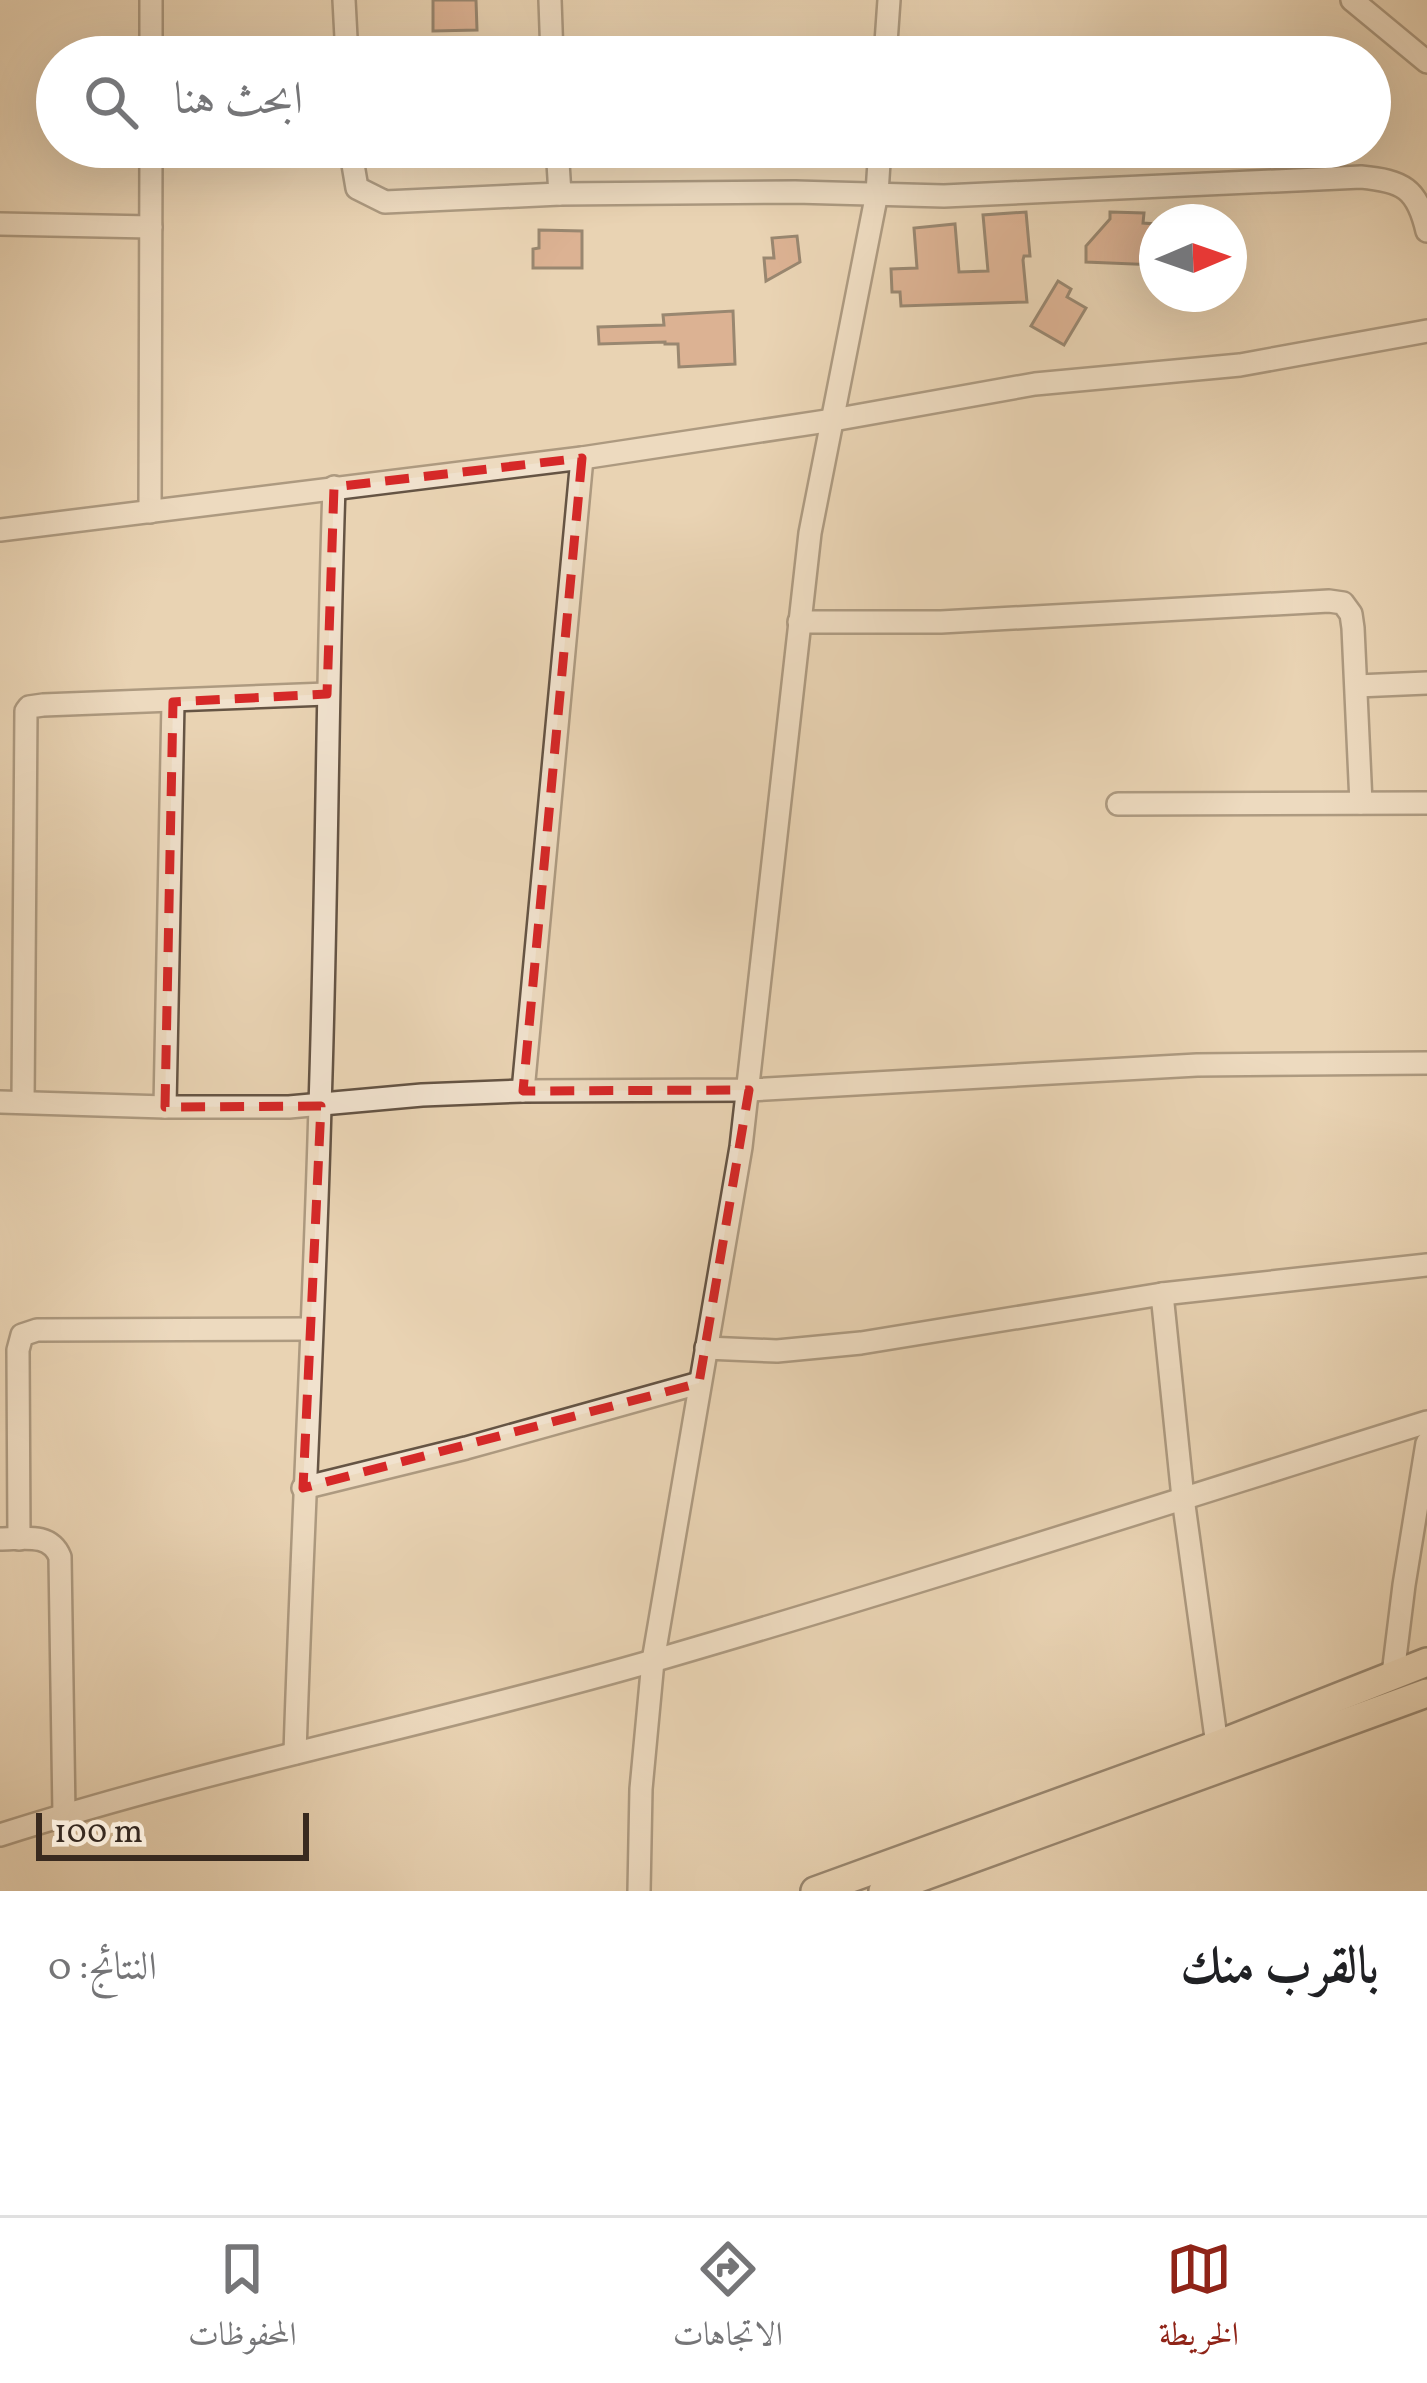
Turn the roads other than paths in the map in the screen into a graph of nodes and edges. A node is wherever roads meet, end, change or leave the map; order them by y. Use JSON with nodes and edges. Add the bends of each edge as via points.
{"nodes":[{"id":1,"x":151,"y":0,"type":"edge"},
{"id":2,"x":344,"y":0,"type":"edge"},
{"id":3,"x":550,"y":0,"type":"edge"},
{"id":4,"x":889,"y":0,"type":"edge"},
{"id":5,"x":1352,"y":0,"type":"edge"},
{"id":6,"x":151,"y":36,"type":"edge"},
{"id":7,"x":346,"y":36,"type":"edge"},
{"id":8,"x":551,"y":36,"type":"edge"},
{"id":9,"x":886,"y":36,"type":"edge"},
{"id":10,"x":1427,"y":62,"type":"edge"},
{"id":11,"x":151,"y":168,"type":"edge"},
{"id":12,"x":354,"y":168,"type":"edge"},
{"id":13,"x":558,"y":168,"type":"edge"},
{"id":14,"x":879,"y":168,"type":"edge"},
{"id":15,"x":877,"y":193,"type":"junction"},
{"id":16,"x":560,"y":194,"type":"junction"},
{"id":17,"x":1426,"y":219,"type":"edge"},
{"id":18,"x":0,"y":224,"type":"edge"},
{"id":19,"x":151,"y":227,"type":"junction"},
{"id":20,"x":1427,"y":332,"type":"edge"},
{"id":21,"x":833,"y":420,"type":"junction"},
{"id":22,"x":582,"y":458,"type":"junction"},
{"id":23,"x":334,"y":487,"type":"junction"},
{"id":24,"x":150,"y":512,"type":"junction"},
{"id":25,"x":0,"y":530,"type":"edge"},
{"id":26,"x":800,"y":622,"type":"junction"},
{"id":27,"x":1427,"y":683,"type":"edge"},
{"id":28,"x":1357,"y":686,"type":"junction"},
{"id":29,"x":327,"y":694,"type":"junction"},
{"id":30,"x":173,"y":702,"type":"junction"},
{"id":31,"x":1361,"y":802,"type":"junction"},
{"id":32,"x":1427,"y":802,"type":"edge"},
{"id":33,"x":1118,"y":804,"type":"dead end"},
{"id":34,"x":1427,"y":1063,"type":"edge"},
{"id":35,"x":748,"y":1090,"type":"junction"},
{"id":36,"x":523,"y":1091,"type":"junction"},
{"id":37,"x":12,"y":1102,"type":"edge"},
{"id":38,"x":320,"y":1106,"type":"junction"},
{"id":39,"x":165,"y":1107,"type":"junction"},
{"id":40,"x":1427,"y":1265,"type":"edge"},
{"id":41,"x":1162,"y":1294,"type":"junction"},
{"id":42,"x":311,"y":1329,"type":"junction"},
{"id":43,"x":706,"y":1348,"type":"junction"},
{"id":44,"x":700,"y":1383,"type":"junction"},
{"id":45,"x":1427,"y":1422,"type":"edge"},
{"id":46,"x":1427,"y":1443,"type":"edge"},
{"id":47,"x":303,"y":1488,"type":"junction"},
{"id":48,"x":1184,"y":1498,"type":"junction"},
{"id":49,"x":10,"y":1539,"type":"edge"},
{"id":50,"x":653,"y":1660,"type":"junction"},
{"id":51,"x":1427,"y":1662,"type":"edge"},
{"id":52,"x":1393,"y":1674,"type":"junction"},
{"id":53,"x":1427,"y":1693,"type":"edge"},
{"id":54,"x":1217,"y":1745,"type":"junction"},
{"id":55,"x":295,"y":1753,"type":"junction"},
{"id":56,"x":64,"y":1815,"type":"junction"},
{"id":57,"x":0,"y":1835,"type":"edge"},
{"id":58,"x":891,"y":1889,"type":"edge"},
{"id":59,"x":639,"y":1891,"type":"edge"},
{"id":60,"x":815,"y":1891,"type":"edge"}],
"edges":[{"from":1,"to":6,"type":"street"},
{"from":2,"to":7,"type":"street"},
{"from":3,"to":8,"type":"street"},
{"from":4,"to":9,"type":"street"},
{"from":5,"to":10,"type":"street"},
{"from":11,"to":19,"type":"street"},
{"from":12,"to":16,"type":"street","via":[[357,188],[385,202]]},
{"from":13,"to":16,"type":"street"},
{"from":14,"to":15,"type":"street"},
{"from":15,"to":16,"type":"street"},
{"from":15,"to":17,"type":"street","via":[[1361,177],[1405,186]]},
{"from":15,"to":21,"type":"street"},
{"from":18,"to":19,"type":"street"},
{"from":19,"to":24,"type":"street"},
{"from":20,"to":21,"type":"street","via":[[1240,365],[1035,384]]},
{"from":21,"to":22,"type":"street"},
{"from":21,"to":26,"type":"street"},
{"from":22,"to":23,"type":"street"},
{"from":22,"to":36,"type":"street"},
{"from":23,"to":24,"type":"street"},
{"from":23,"to":29,"type":"street"},
{"from":24,"to":25,"type":"street"},
{"from":26,"to":28,"type":"street","via":[[1337,602],[1352,614]]},
{"from":26,"to":35,"type":"street"},
{"from":27,"to":28,"type":"street"},
{"from":28,"to":31,"type":"street"},
{"from":29,"to":30,"type":"street"},
{"from":29,"to":38,"type":"street"},
{"from":30,"to":37,"type":"street","via":[[26,711]]},
{"from":30,"to":39,"type":"street"},
{"from":31,"to":32,"type":"street"},
{"from":31,"to":33,"type":"street"},
{"from":34,"to":35,"type":"street","via":[[1197,1065]]},
{"from":35,"to":36,"type":"street"},
{"from":35,"to":43,"type":"street"},
{"from":36,"to":38,"type":"street"},
{"from":37,"to":39,"type":"street"},
{"from":38,"to":39,"type":"street"},
{"from":38,"to":42,"type":"street"},
{"from":40,"to":41,"type":"street"},
{"from":41,"to":43,"type":"street","via":[[861,1343]]},
{"from":41,"to":48,"type":"street"},
{"from":42,"to":47,"type":"street"},
{"from":42,"to":49,"type":"street","via":[[22,1336]]},
{"from":43,"to":44,"type":"street"},
{"from":44,"to":47,"type":"street"},
{"from":44,"to":50,"type":"street"},
{"from":45,"to":48,"type":"street"},
{"from":46,"to":52,"type":"street"},
{"from":47,"to":55,"type":"street"},
{"from":48,"to":50,"type":"street"},
{"from":48,"to":54,"type":"street"},
{"from":49,"to":56,"type":"street","via":[[46,1540],[60,1557]]},
{"from":50,"to":55,"type":"street"},
{"from":50,"to":59,"type":"street"},
{"from":51,"to":52,"type":"main road"},
{"from":52,"to":54,"type":"main road"},
{"from":53,"to":58,"type":"main road"},
{"from":54,"to":60,"type":"main road"},
{"from":55,"to":56,"type":"street"},
{"from":56,"to":57,"type":"street"}]}
